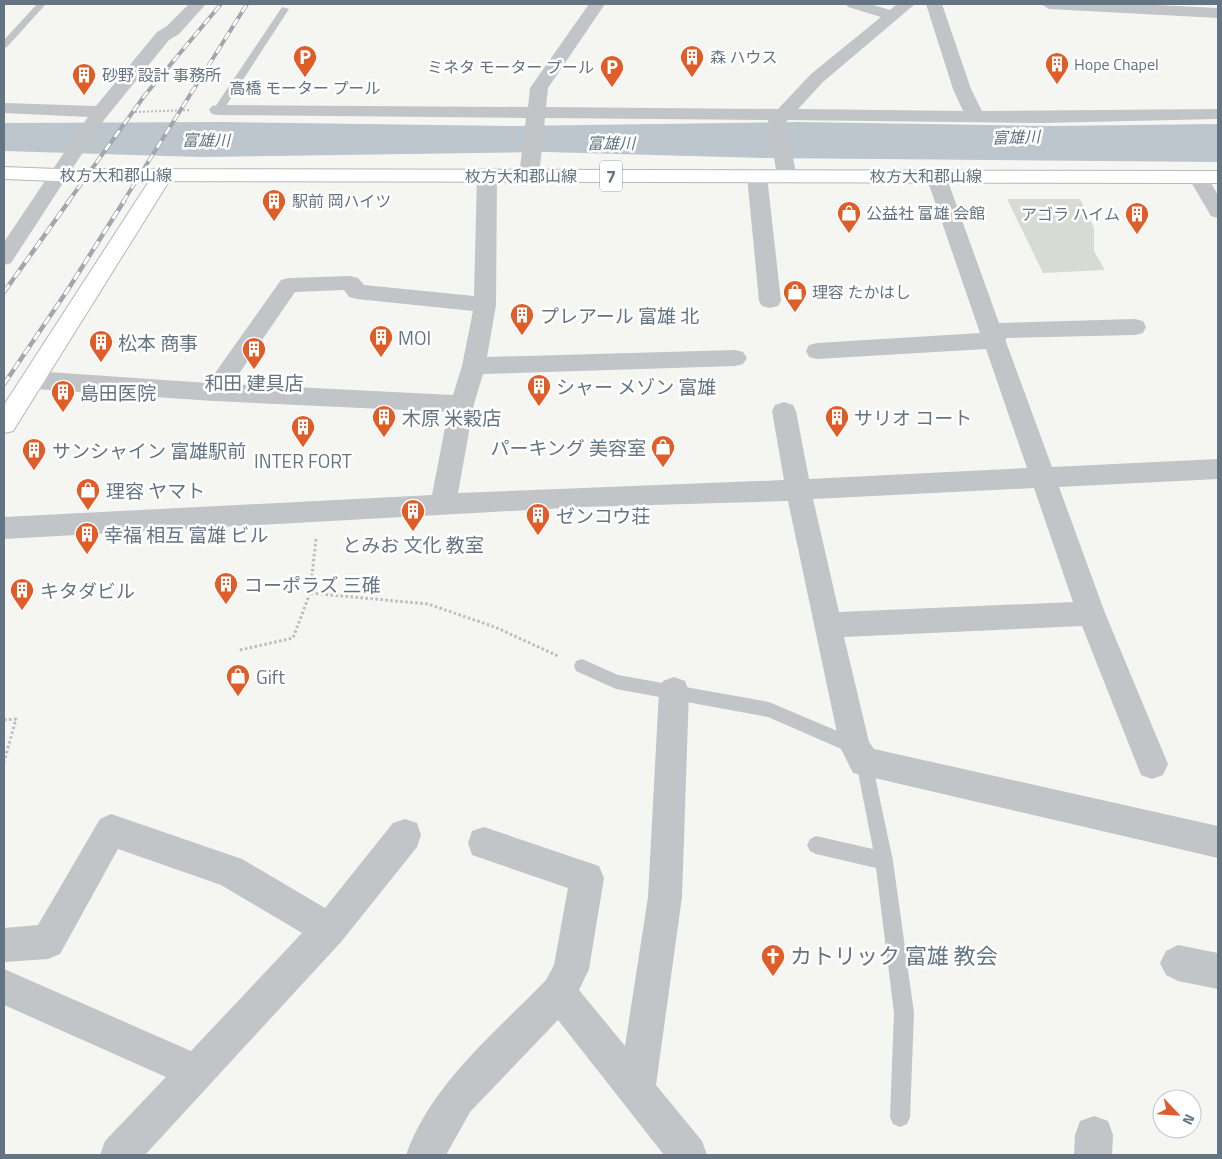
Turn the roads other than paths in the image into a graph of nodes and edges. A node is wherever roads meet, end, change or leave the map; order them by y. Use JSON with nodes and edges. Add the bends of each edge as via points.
{"nodes":[{"id":1,"x":42,"y":4,"type":"edge"},
{"id":2,"x":198,"y":4,"type":"edge"},
{"id":3,"x":597,"y":4,"type":"edge"},
{"id":4,"x":854,"y":4,"type":"edge"},
{"id":5,"x":907,"y":4,"type":"edge"},
{"id":6,"x":934,"y":4,"type":"edge"},
{"id":7,"x":1049,"y":4,"type":"edge"},
{"id":8,"x":285,"y":9,"type":"dead end"},
{"id":9,"x":1218,"y":13,"type":"edge"},
{"id":10,"x":891,"y":15,"type":"junction"},
{"id":11,"x":4,"y":45,"type":"edge"},
{"id":12,"x":4,"y":108,"type":"edge"},
{"id":13,"x":218,"y":110,"type":"joint"},
{"id":14,"x":99,"y":114,"type":"junction"},
{"id":15,"x":1218,"y":114,"type":"edge"},
{"id":16,"x":975,"y":116,"type":"junction"},
{"id":17,"x":534,"y":117,"type":"junction"},
{"id":18,"x":780,"y":118,"type":"junction"},
{"id":19,"x":784,"y":167,"type":"junction"},
{"id":20,"x":4,"y":173,"type":"edge"},
{"id":21,"x":57,"y":175,"type":"junction"},
{"id":22,"x":163,"y":175,"type":"junction"},
{"id":23,"x":488,"y":176,"type":"junction"},
{"id":24,"x":529,"y":176,"type":"junction"},
{"id":25,"x":757,"y":176,"type":"junction"},
{"id":26,"x":936,"y":176,"type":"junction"},
{"id":27,"x":1198,"y":177,"type":"junction"},
{"id":28,"x":1218,"y":177,"type":"edge"},
{"id":29,"x":1218,"y":212,"type":"edge"},
{"id":30,"x":4,"y":258,"type":"edge"},
{"id":31,"x":770,"y":301,"type":"dead end"},
{"id":32,"x":485,"y":305,"type":"junction"},
{"id":33,"x":1135,"y":327,"type":"dead end"},
{"id":34,"x":994,"y":336,"type":"junction"},
{"id":35,"x":817,"y":351,"type":"dead end"},
{"id":36,"x":736,"y":358,"type":"dead end"},
{"id":37,"x":474,"y":366,"type":"junction"},
{"id":38,"x":34,"y":380,"type":"junction"},
{"id":39,"x":214,"y":392,"type":"junction"},
{"id":40,"x":462,"y":404,"type":"junction"},
{"id":41,"x":784,"y":411,"type":"dead end"},
{"id":42,"x":4,"y":424,"type":"edge"},
{"id":43,"x":1217,"y":472,"type":"edge"},
{"id":44,"x":1044,"y":477,"type":"junction"},
{"id":45,"x":797,"y":490,"type":"junction"},
{"id":46,"x":443,"y":505,"type":"junction"},
{"id":47,"x":4,"y":528,"type":"edge"},
{"id":48,"x":1091,"y":613,"type":"junction"},
{"id":49,"x":827,"y":625,"type":"junction"},
{"id":50,"x":582,"y":666,"type":"road end"},
{"id":51,"x":674,"y":691,"type":"junction"},
{"id":52,"x":860,"y":755,"type":"junction"},
{"id":53,"x":1152,"y":764,"type":"dead end"},
{"id":54,"x":405,"y":835,"type":"dead end"},
{"id":55,"x":1218,"y":842,"type":"edge"},
{"id":56,"x":484,"y":843,"type":"dead end"},
{"id":57,"x":816,"y":845,"type":"dead end"},
{"id":58,"x":884,"y":861,"type":"junction"},
{"id":59,"x":329,"y":930,"type":"junction"},
{"id":60,"x":4,"y":945,"type":"edge"},
{"id":61,"x":1178,"y":963,"type":"dead end"},
{"id":62,"x":1218,"y":971,"type":"edge"},
{"id":63,"x":4,"y":987,"type":"edge"},
{"id":64,"x":559,"y":994,"type":"junction"},
{"id":65,"x":197,"y":1072,"type":"junction"},
{"id":66,"x":637,"y":1089,"type":"junction"},
{"id":67,"x":900,"y":1117,"type":"dead end"},
{"id":68,"x":119,"y":1155,"type":"edge"},
{"id":69,"x":425,"y":1155,"type":"edge"},
{"id":70,"x":688,"y":1155,"type":"edge"}],
"edges":[{"from":1,"to":11,"type":"lane"},
{"from":2,"to":14,"type":"street","via":[[163,36]]},
{"from":3,"to":17,"type":"street","via":[[539,88]]},
{"from":4,"to":10,"type":"street"},
{"from":5,"to":10,"type":"street"},
{"from":6,"to":16,"type":"street","via":[[962,89]]},
{"from":7,"to":9,"type":"street"},
{"from":8,"to":13,"type":"lane"},
{"from":10,"to":18,"type":"street","via":[[817,78]]},
{"from":12,"to":14,"type":"street"},
{"from":13,"to":17,"type":"street"},
{"from":14,"to":21,"type":"street"},
{"from":15,"to":16,"type":"street"},
{"from":16,"to":18,"type":"street"},
{"from":17,"to":18,"type":"street"},
{"from":17,"to":24,"type":"street"},
{"from":18,"to":19,"type":"street"},
{"from":19,"to":25,"type":"main road","name":"枚方大和郡山線","number":"7"},
{"from":19,"to":26,"type":"main road","name":"枚方大和郡山線","number":"7"},
{"from":20,"to":21,"type":"main road","name":"枚方大和郡山線","number":"7"},
{"from":21,"to":22,"type":"main road","name":"枚方大和郡山線","number":"7"},
{"from":21,"to":30,"type":"street"},
{"from":22,"to":23,"type":"main road","name":"枚方大和郡山線","number":"7"},
{"from":22,"to":38,"type":"main road"},
{"from":23,"to":24,"type":"main road","name":"枚方大和郡山線","number":"7"},
{"from":23,"to":32,"type":"street"},
{"from":24,"to":25,"type":"main road","name":"枚方大和郡山線","number":"7"},
{"from":25,"to":31,"type":"street"},
{"from":26,"to":27,"type":"main road","name":"枚方大和郡山線","number":"7"},
{"from":26,"to":34,"type":"street"},
{"from":27,"to":28,"type":"main road","name":"枚方大和郡山線","number":"7"},
{"from":27,"to":29,"type":"street"},
{"from":32,"to":37,"type":"street"},
{"from":32,"to":39,"type":"street","via":[[357,292],[350,283],[289,285]]},
{"from":33,"to":34,"type":"street"},
{"from":34,"to":35,"type":"street"},
{"from":34,"to":44,"type":"street"},
{"from":36,"to":37,"type":"street"},
{"from":37,"to":40,"type":"street"},
{"from":38,"to":39,"type":"street"},
{"from":38,"to":42,"type":"main road"},
{"from":39,"to":40,"type":"street"},
{"from":40,"to":46,"type":"street"},
{"from":41,"to":45,"type":"street"},
{"from":43,"to":44,"type":"street"},
{"from":44,"to":45,"type":"street"},
{"from":44,"to":48,"type":"street"},
{"from":45,"to":46,"type":"street"},
{"from":45,"to":49,"type":"street"},
{"from":46,"to":47,"type":"street"},
{"from":48,"to":49,"type":"street"},
{"from":48,"to":53,"type":"street"},
{"from":49,"to":52,"type":"street"},
{"from":50,"to":51,"type":"lane","via":[[616,682]]},
{"from":51,"to":52,"type":"lane","via":[[769,710]]},
{"from":51,"to":66,"type":"street","via":[[665,896]]},
{"from":52,"to":55,"type":"street"},
{"from":52,"to":58,"type":"lane"},
{"from":54,"to":59,"type":"street"},
{"from":56,"to":64,"type":"street","via":[[587,878],[570,969]]},
{"from":57,"to":58,"type":"lane"},
{"from":58,"to":67,"type":"lane","via":[[904,1013]]},
{"from":59,"to":60,"type":"street","via":[[230,871],[111,830],[48,942]]},
{"from":59,"to":65,"type":"street"},
{"from":61,"to":62,"type":"street"},
{"from":63,"to":65,"type":"street"},
{"from":64,"to":66,"type":"street"},
{"from":64,"to":69,"type":"street","via":[[457,1099]]},
{"from":65,"to":68,"type":"street"},
{"from":66,"to":70,"type":"street"}]}
